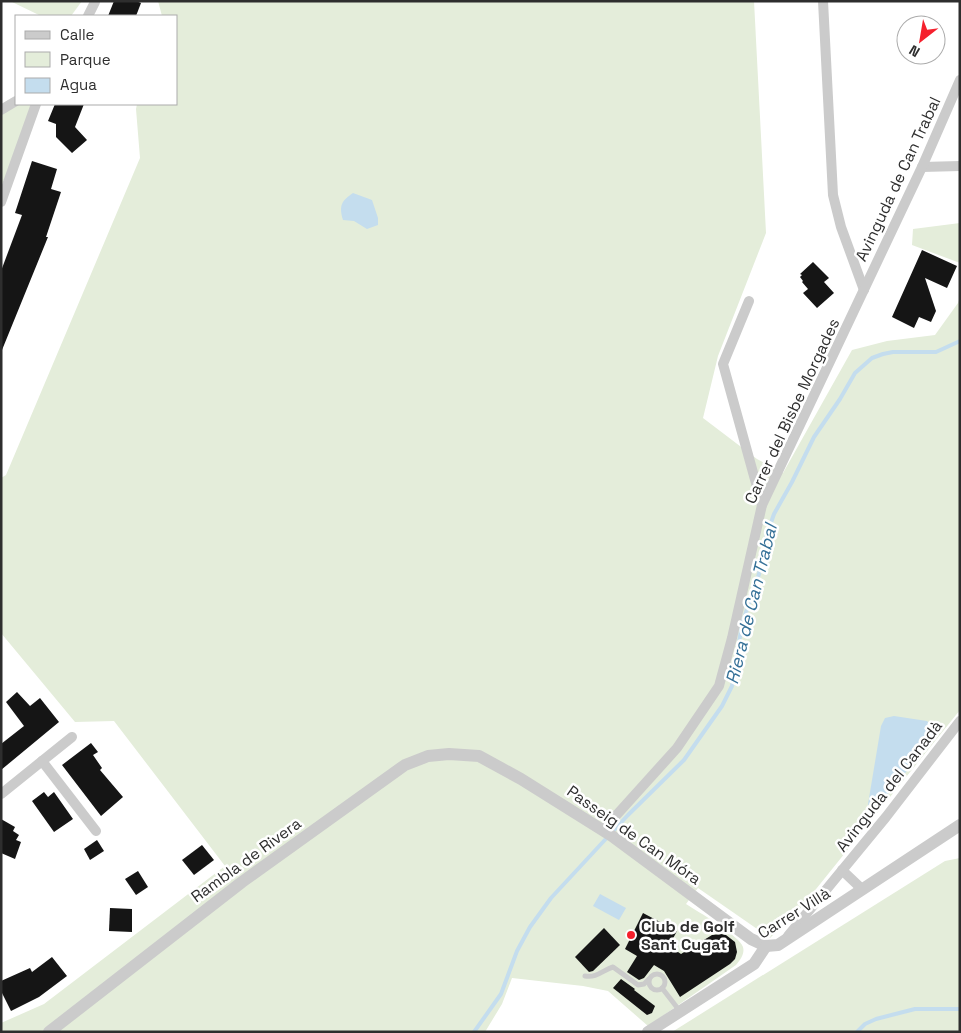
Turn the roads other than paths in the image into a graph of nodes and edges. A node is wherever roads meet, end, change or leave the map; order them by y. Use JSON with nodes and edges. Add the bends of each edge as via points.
{"nodes":[{"id":1,"x":824,"y":1,"type":"edge"},
{"id":2,"x":96,"y":2,"type":"edge"},
{"id":3,"x":89,"y":15,"type":"edge"},
{"id":4,"x":960,"y":80,"type":"edge"},
{"id":5,"x":15,"y":102,"type":"edge"},
{"id":6,"x":36,"y":105,"type":"edge"},
{"id":7,"x":1,"y":110,"type":"edge"},
{"id":8,"x":960,"y":166,"type":"edge"},
{"id":9,"x":922,"y":167,"type":"junction"},
{"id":10,"x":1,"y":202,"type":"edge"},
{"id":11,"x":864,"y":290,"type":"junction"},
{"id":12,"x":749,"y":301,"type":"dead end"},
{"id":13,"x":762,"y":505,"type":"junction"},
{"id":14,"x":960,"y":721,"type":"edge"},
{"id":15,"x":72,"y":737,"type":"dead end"},
{"id":16,"x":479,"y":756,"type":"joint"},
{"id":17,"x":42,"y":761,"type":"junction"},
{"id":18,"x":1,"y":794,"type":"edge"},
{"id":19,"x":960,"y":825,"type":"edge"},
{"id":20,"x":96,"y":831,"type":"dead end"},
{"id":21,"x":607,"y":832,"type":"junction"},
{"id":22,"x":842,"y":870,"type":"junction"},
{"id":23,"x":862,"y":889,"type":"junction"},
{"id":24,"x":786,"y":939,"type":"junction"},
{"id":25,"x":766,"y":946,"type":"junction"},
{"id":26,"x":585,"y":976,"type":"dead end"},
{"id":27,"x":649,"y":979,"type":"junction"},
{"id":28,"x":662,"y":988,"type":"junction"},
{"id":29,"x":679,"y":1010,"type":"junction"},
{"id":30,"x":49,"y":1032,"type":"edge"},
{"id":31,"x":648,"y":1032,"type":"edge"}],
"edges":[{"from":1,"to":11,"type":"street","via":[[833,196]]},
{"from":2,"to":3,"type":"street"},
{"from":4,"to":9,"type":"street","name":"Avinguda de Can Trabal"},
{"from":5,"to":7,"type":"street"},
{"from":6,"to":10,"type":"street"},
{"from":8,"to":9,"type":"street"},
{"from":9,"to":11,"type":"street","name":"Avinguda de Can Trabal"},
{"from":11,"to":13,"type":"street","name":"Carrer del Bisbe Morgades"},
{"from":12,"to":13,"type":"street","via":[[723,364]]},
{"from":13,"to":21,"type":"street","name":"Carrer del Bisbe Morgades","via":[[718,686],[677,748]]},
{"from":14,"to":22,"type":"street","name":"Avinguda del Canadà"},
{"from":15,"to":17,"type":"street"},
{"from":16,"to":21,"type":"street","name":"Passeig de Can Móra"},
{"from":16,"to":30,"type":"street","name":"Rambla de Rivera","via":[[428,756],[405,766],[242,882]]},
{"from":17,"to":18,"type":"street"},
{"from":17,"to":20,"type":"street"},
{"from":19,"to":23,"type":"street","name":"Carrer Villà"},
{"from":21,"to":25,"type":"street","name":"Passeig de Can Móra"},
{"from":22,"to":23,"type":"street","name":"Avinguda del Canadà"},
{"from":22,"to":24,"type":"street","name":"Avinguda del Canadà"},
{"from":23,"to":24,"type":"street","name":"Carrer Villà"},
{"from":24,"to":25,"type":"street","name":"Carrer Villà"},
{"from":25,"to":29,"type":"street","name":"Carrer Villà","via":[[754,964]]},
{"from":26,"to":27,"type":"lane","via":[[592,977],[613,967],[638,985]]},
{"from":27,"to":28,"type":"lane","via":[[652,989]]},
{"from":27,"to":28,"type":"lane","via":[[654,974],[661,974],[665,982]]},
{"from":28,"to":29,"type":"lane"},
{"from":29,"to":31,"type":"street","name":"Carrer Villà"}]}
